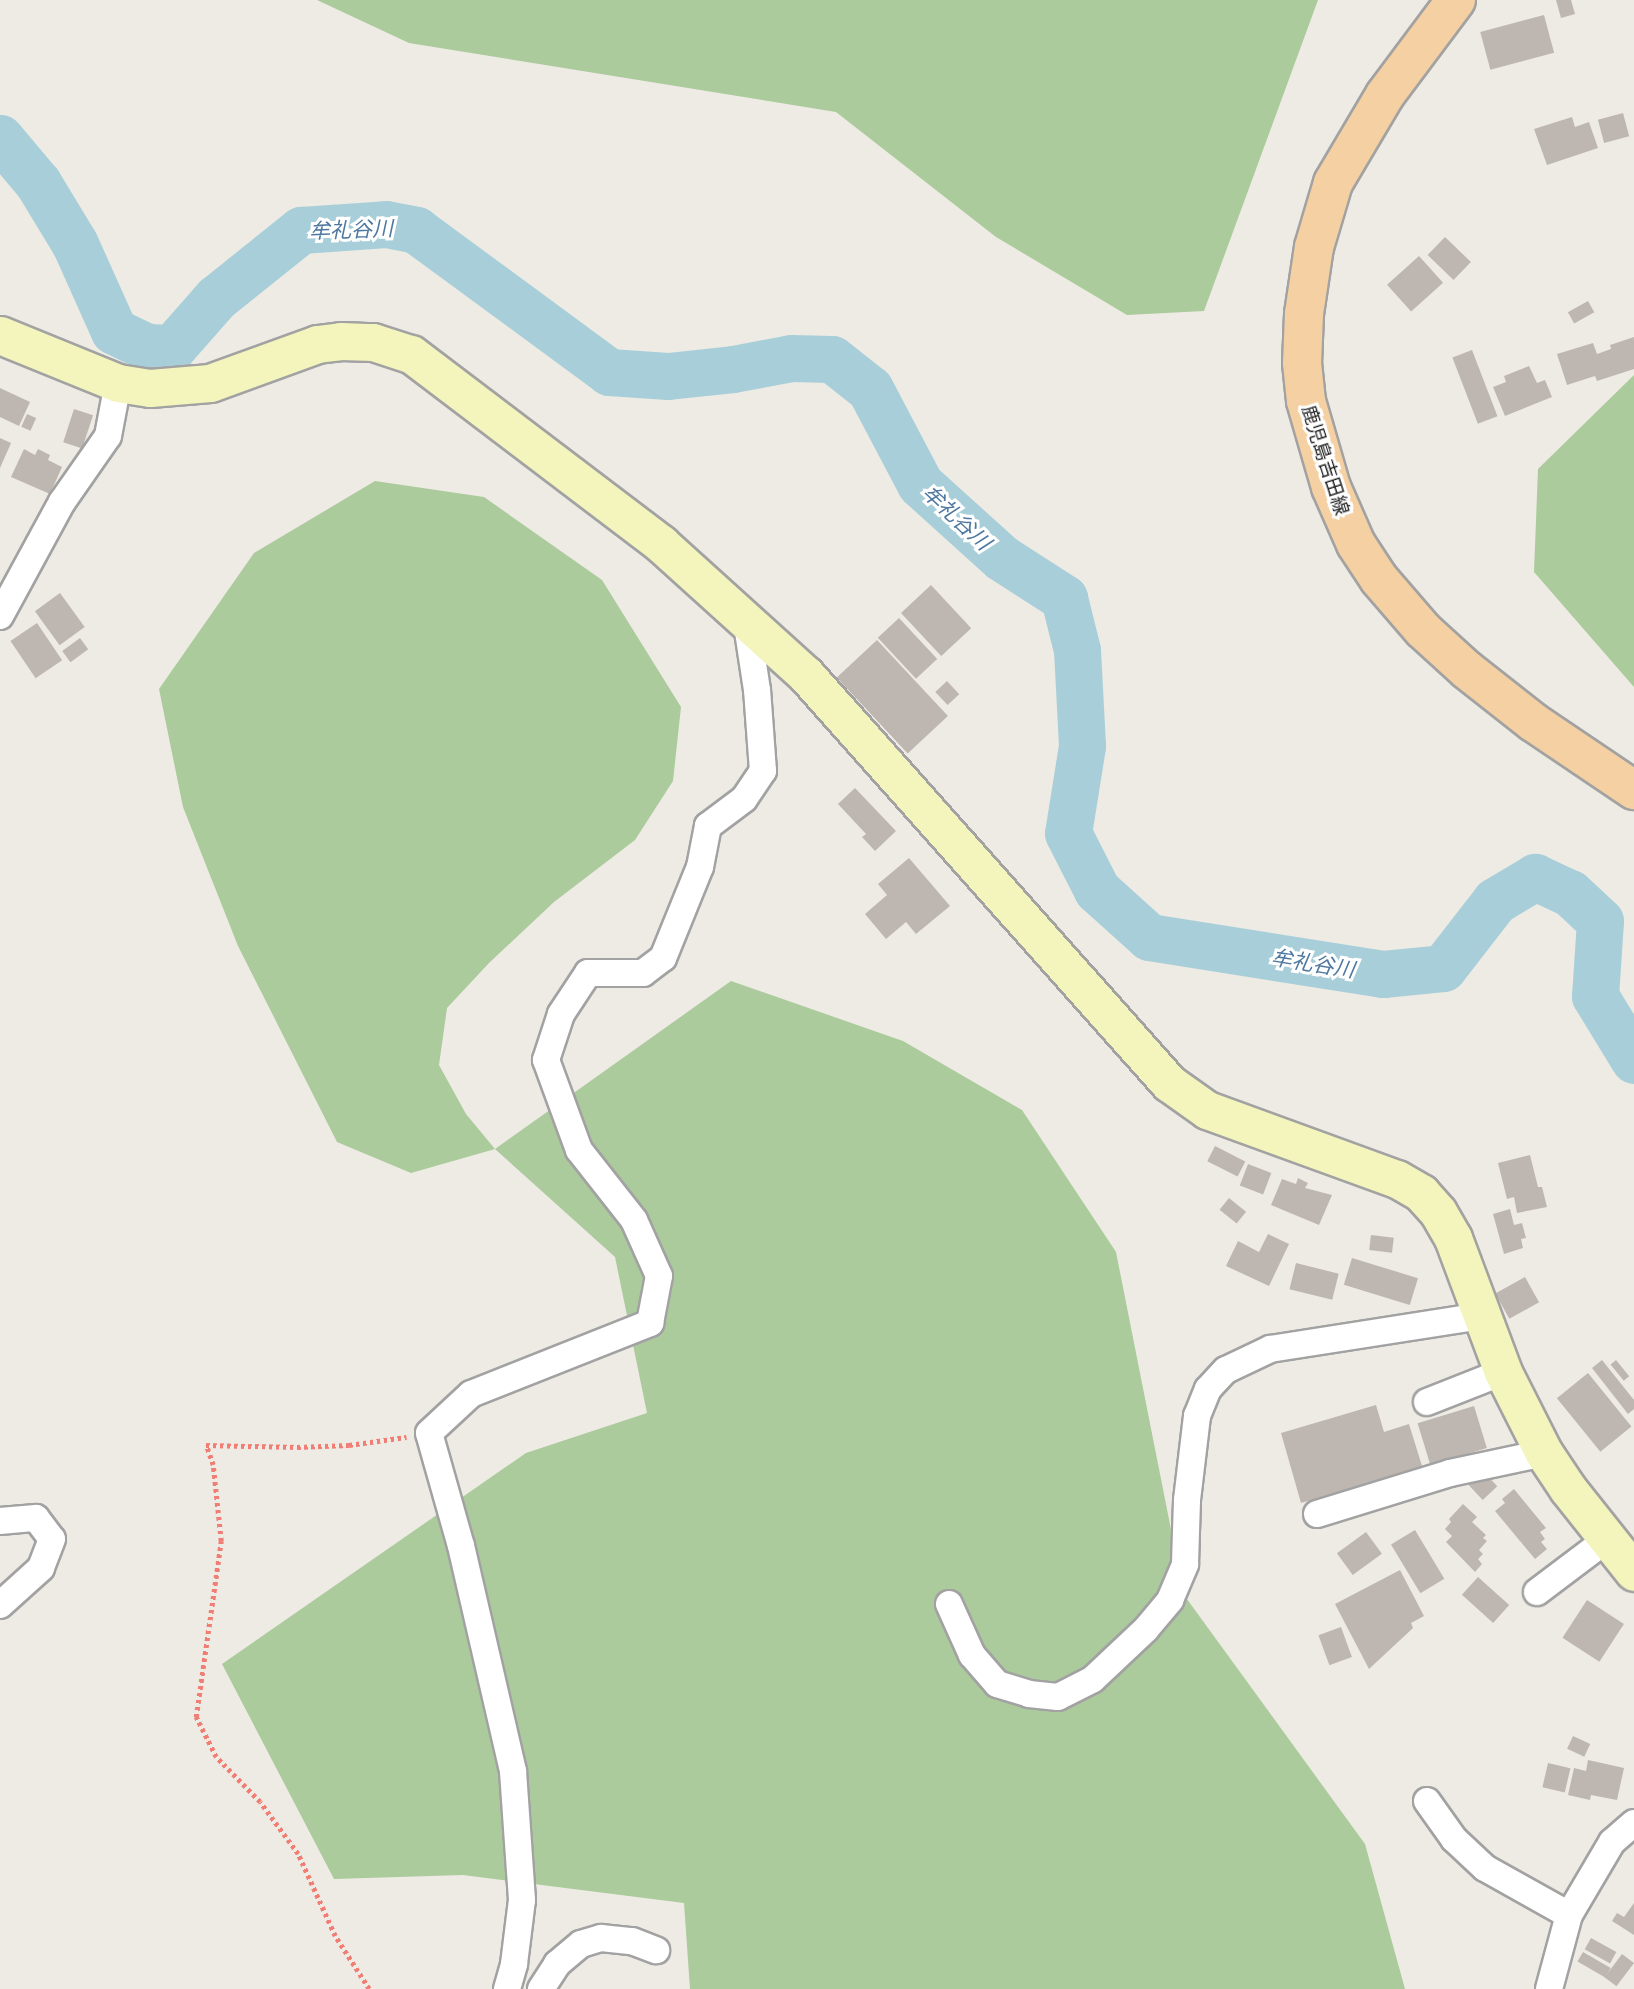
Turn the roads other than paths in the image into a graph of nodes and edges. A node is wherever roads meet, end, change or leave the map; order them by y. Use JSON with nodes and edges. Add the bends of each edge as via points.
{"nodes":[{"id":1,"x":1456,"y":0,"type":"edge"},
{"id":2,"x":0,"y":335,"type":"edge"},
{"id":3,"x":118,"y":383,"type":"junction"},
{"id":4,"x":0,"y":616,"type":"edge"},
{"id":5,"x":746,"y":618,"type":"junction"},
{"id":6,"x":1634,"y":790,"type":"edge"},
{"id":7,"x":1480,"y":1316,"type":"junction"},
{"id":8,"x":1503,"y":1373,"type":"junction"},
{"id":9,"x":1427,"y":1402,"type":"dead end"},
{"id":10,"x":1544,"y":1453,"type":"junction"},
{"id":11,"x":1317,"y":1514,"type":"dead end"},
{"id":12,"x":0,"y":1521,"type":"edge"},
{"id":13,"x":1606,"y":1540,"type":"junction"},
{"id":14,"x":1634,"y":1572,"type":"edge"},
{"id":15,"x":1537,"y":1592,"type":"dead end"},
{"id":16,"x":949,"y":1604,"type":"dead end"},
{"id":17,"x":0,"y":1605,"type":"edge"},
{"id":18,"x":1427,"y":1801,"type":"dead end"},
{"id":19,"x":1634,"y":1823,"type":"edge"},
{"id":20,"x":1569,"y":1915,"type":"junction"},
{"id":21,"x":656,"y":1950,"type":"dead end"},
{"id":22,"x":507,"y":1989,"type":"edge"},
{"id":23,"x":541,"y":1989,"type":"edge"},
{"id":24,"x":1549,"y":1989,"type":"edge"}],
"edges":[{"from":1,"to":6,"type":"main road","name":"鹿児島吉田線","via":[[1385,94],[1333,183],[1314,247],[1304,314],[1306,401],[1331,487],[1356,544],[1379,579],[1423,630],[1467,670],[1533,722]]},
{"from":2,"to":3,"type":"street"},
{"from":3,"to":4,"type":"street","via":[[108,436],[62,502]]},
{"from":3,"to":5,"type":"street","via":[[172,388],[210,383],[317,344],[341,341],[373,342],[411,354],[661,544]]},
{"from":5,"to":7,"type":"street","via":[[815,685],[1169,1083],[1207,1110],[1397,1179],[1421,1193],[1453,1238]]},
{"from":5,"to":22,"type":"street","via":[[762,771],[744,799],[708,826],[700,867],[663,958],[643,973],[588,973],[561,1014],[546,1060],[579,1150],[634,1220],[659,1276],[649,1323],[471,1394],[429,1433],[464,1559],[513,1771],[522,1900]]},
{"from":7,"to":8,"type":"street"},
{"from":7,"to":16,"type":"street","via":[[1270,1349],[1226,1370],[1208,1389],[1197,1416],[1185,1564],[1170,1600],[1093,1679],[1058,1697],[1028,1695],[997,1684],[972,1655]]},
{"from":8,"to":9,"type":"street"},
{"from":8,"to":10,"type":"street"},
{"from":10,"to":11,"type":"street","via":[[1450,1473]]},
{"from":10,"to":13,"type":"street"},
{"from":12,"to":17,"type":"street","via":[[36,1518],[52,1539],[41,1568]]},
{"from":13,"to":14,"type":"street"},
{"from":13,"to":15,"type":"street"},
{"from":18,"to":20,"type":"street","via":[[1454,1839],[1485,1868]]},
{"from":19,"to":20,"type":"street","via":[[1612,1842]]},
{"from":20,"to":24,"type":"street"},
{"from":21,"to":23,"type":"street","via":[[632,1941],[601,1938],[581,1944],[557,1964]]}]}
